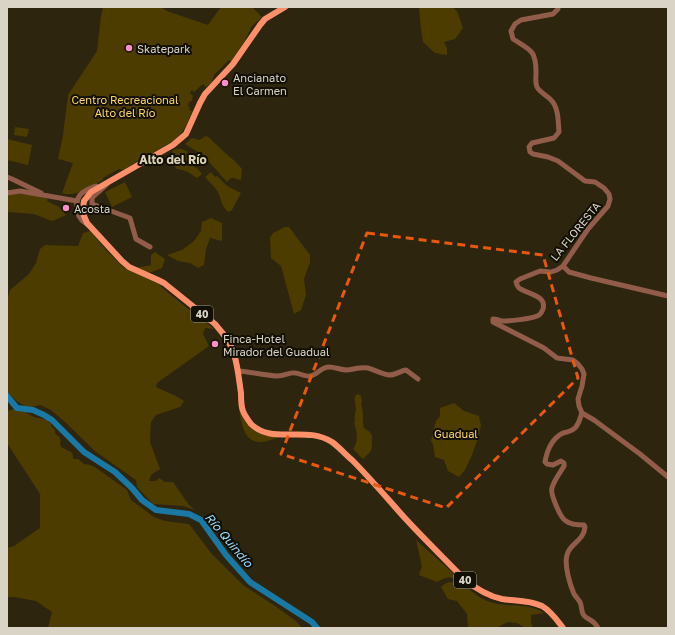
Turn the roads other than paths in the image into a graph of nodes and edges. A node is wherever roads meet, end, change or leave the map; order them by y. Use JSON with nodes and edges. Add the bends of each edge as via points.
{"nodes":[{"id":1,"x":286,"y":7,"type":"edge"},
{"id":2,"x":558,"y":7,"type":"edge"},
{"id":3,"x":130,"y":170,"type":"junction"},
{"id":4,"x":7,"y":177,"type":"edge"},
{"id":5,"x":108,"y":182,"type":"junction"},
{"id":6,"x":7,"y":193,"type":"edge"},
{"id":7,"x":44,"y":195,"type":"junction"},
{"id":8,"x":77,"y":200,"type":"junction"},
{"id":9,"x":92,"y":228,"type":"junction"},
{"id":10,"x":150,"y":247,"type":"dead end"},
{"id":11,"x":563,"y":266,"type":"junction"},
{"id":12,"x":668,"y":296,"type":"edge"},
{"id":13,"x":238,"y":370,"type":"junction"},
{"id":14,"x":418,"y":379,"type":"dead end"},
{"id":15,"x":582,"y":413,"type":"junction"},
{"id":16,"x":668,"y":477,"type":"edge"},
{"id":17,"x":563,"y":628,"type":"edge"},
{"id":18,"x":598,"y":628,"type":"edge"}],
"edges":[{"from":1,"to":3,"type":"main road","number":"40","via":[[262,22],[233,64],[205,94],[183,137]]},
{"from":2,"to":11,"type":"street","name":"LA FLORESTA","via":[[553,14],[522,20],[511,30],[513,39],[532,51],[535,56],[537,88],[552,100],[557,112],[559,132],[554,138],[532,143],[530,152],[558,161],[585,181],[595,182],[604,188],[610,199],[608,206],[588,229]]},
{"from":3,"to":5,"type":"main road","number":"40"},
{"from":3,"to":8,"type":"street","via":[[83,193]]},
{"from":4,"to":7,"type":"street"},
{"from":5,"to":9,"type":"main road","number":"40","via":[[91,192],[84,200],[85,220]]},
{"from":5,"to":10,"type":"street","via":[[92,198],[92,204],[130,218],[136,239]]},
{"from":6,"to":7,"type":"street","via":[[20,191]]},
{"from":7,"to":8,"type":"street"},
{"from":8,"to":9,"type":"street","via":[[76,208],[80,219]]},
{"from":9,"to":13,"type":"main road","number":"40","via":[[129,268],[164,283],[215,324],[226,337]]},
{"from":11,"to":12,"type":"street","via":[[569,272]]},
{"from":11,"to":15,"type":"street","name":"LA FLORESTA","via":[[551,272],[540,271],[516,282],[519,288],[536,295],[542,301],[542,311],[538,316],[492,321],[544,348],[556,358],[573,360],[578,364],[584,374],[578,399]]},
{"from":13,"to":14,"type":"street","via":[[277,376],[293,372],[309,376],[328,367],[345,370],[368,368],[390,375],[406,370]]},
{"from":13,"to":17,"type":"main road","number":"40","via":[[243,412],[255,427],[269,433],[316,435],[332,442],[470,584],[499,598],[542,606]]},
{"from":15,"to":16,"type":"street"},
{"from":15,"to":18,"type":"street","via":[[574,429],[556,436],[545,462],[550,465],[561,461],[564,463],[551,489],[552,496],[566,521],[585,527],[582,536],[567,555],[567,570],[582,613],[594,621]]}]}
